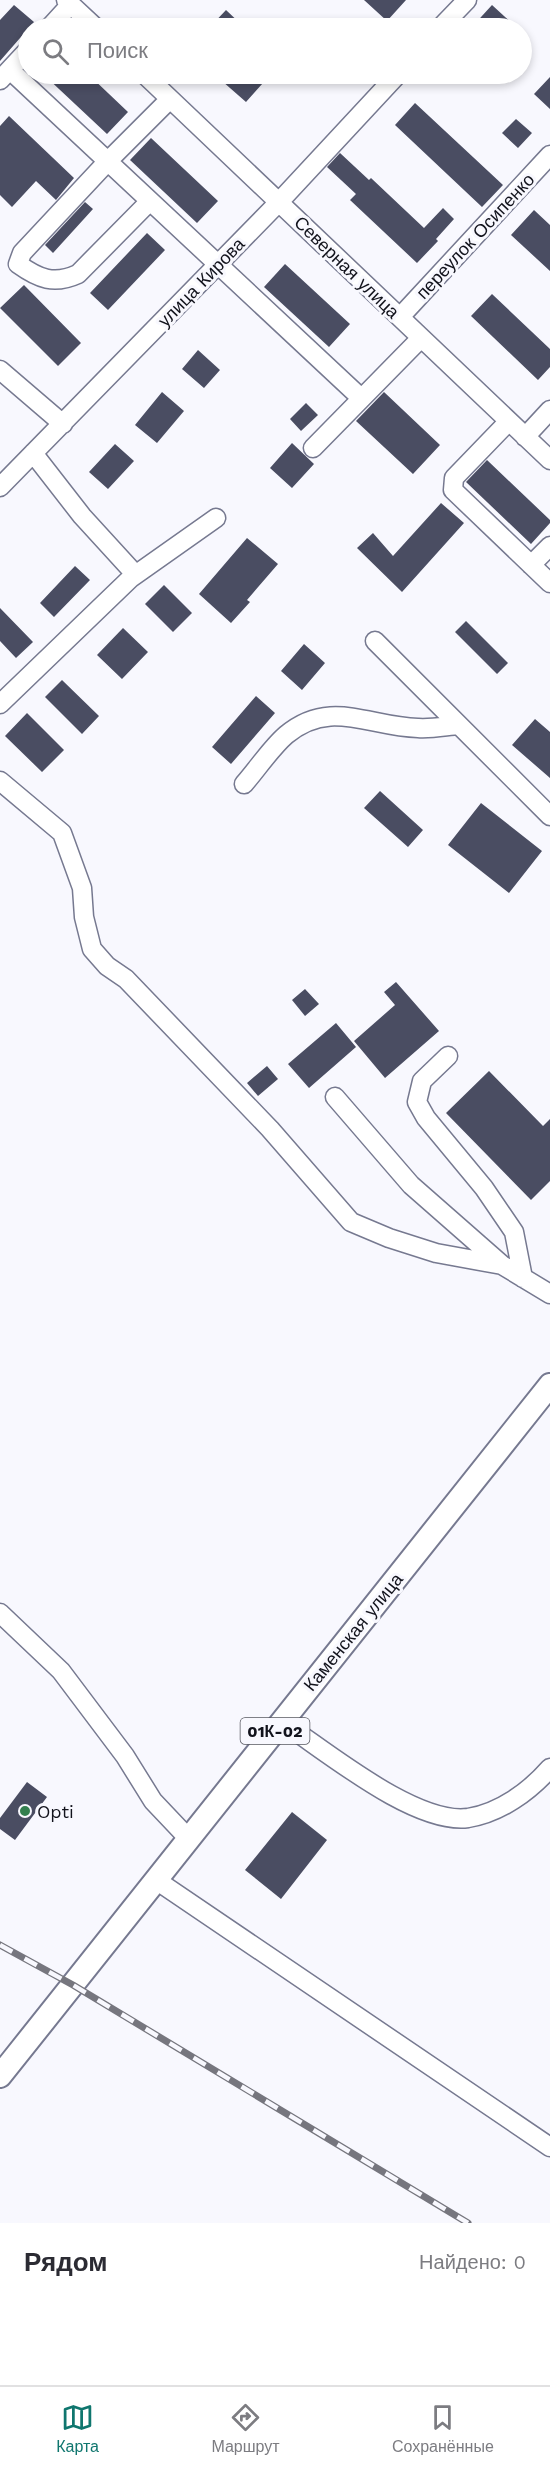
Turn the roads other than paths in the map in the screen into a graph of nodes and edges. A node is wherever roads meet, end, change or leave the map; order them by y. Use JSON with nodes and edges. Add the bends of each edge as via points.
{"nodes":[{"id":1,"x":467,"y":0,"type":"edge"},
{"id":2,"x":69,"y":2,"type":"edge"},
{"id":3,"x":56,"y":18,"type":"edge"},
{"id":4,"x":86,"y":18,"type":"edge"},
{"id":5,"x":450,"y":18,"type":"edge"},
{"id":6,"x":18,"y":61,"type":"edge"},
{"id":7,"x":5,"y":75,"type":"edge"},
{"id":8,"x":154,"y":84,"type":"edge"},
{"id":9,"x":389,"y":84,"type":"edge"},
{"id":10,"x":170,"y":99,"type":"junction"},
{"id":11,"x":550,"y":155,"type":"edge"},
{"id":12,"x":108,"y":161,"type":"junction"},
{"id":13,"x":150,"y":201,"type":"junction"},
{"id":14,"x":279,"y":202,"type":"junction"},
{"id":15,"x":218,"y":265,"type":"junction"},
{"id":16,"x":400,"y":317,"type":"junction"},
{"id":17,"x":421,"y":338,"type":"junction"},
{"id":18,"x":0,"y":370,"type":"edge"},
{"id":19,"x":361,"y":399,"type":"junction"},
{"id":20,"x":550,"y":410,"type":"edge"},
{"id":21,"x":509,"y":422,"type":"junction"},
{"id":22,"x":63,"y":424,"type":"junction"},
{"id":23,"x":525,"y":437,"type":"junction"},
{"id":24,"x":313,"y":448,"type":"dead end"},
{"id":25,"x":33,"y":453,"type":"junction"},
{"id":26,"x":548,"y":454,"type":"edge"},
{"id":27,"x":0,"y":487,"type":"edge"},
{"id":28,"x":216,"y":518,"type":"dead end"},
{"id":29,"x":550,"y":546,"type":"edge"},
{"id":30,"x":531,"y":565,"type":"junction"},
{"id":31,"x":131,"y":578,"type":"junction"},
{"id":32,"x":550,"y":583,"type":"edge"},
{"id":33,"x":375,"y":641,"type":"dead end"},
{"id":34,"x":0,"y":704,"type":"edge"},
{"id":35,"x":459,"y":725,"type":"junction"},
{"id":36,"x":0,"y":781,"type":"edge"},
{"id":37,"x":244,"y":784,"type":"dead end"},
{"id":38,"x":550,"y":816,"type":"edge"},
{"id":39,"x":448,"y":1056,"type":"dead end"},
{"id":40,"x":335,"y":1096,"type":"dead end"},
{"id":41,"x":502,"y":1265,"type":"junction"},
{"id":42,"x":523,"y":1278,"type":"junction"},
{"id":43,"x":550,"y":1294,"type":"edge"},
{"id":44,"x":550,"y":1385,"type":"edge"},
{"id":45,"x":0,"y":1613,"type":"edge"},
{"id":46,"x":282,"y":1722,"type":"junction"},
{"id":47,"x":550,"y":1768,"type":"edge"},
{"id":48,"x":189,"y":1839,"type":"junction"},
{"id":49,"x":156,"y":1880,"type":"junction"},
{"id":50,"x":0,"y":2076,"type":"edge"},
{"id":51,"x":550,"y":2147,"type":"edge"}],
"edges":[{"from":1,"to":5,"type":"street"},
{"from":2,"to":3,"type":"street"},
{"from":2,"to":4,"type":"street"},
{"from":6,"to":7,"type":"street"},
{"from":7,"to":12,"type":"street"},
{"from":8,"to":10,"type":"street","name":"Северная улица"},
{"from":9,"to":14,"type":"street","name":"улица Кирова"},
{"from":10,"to":12,"type":"street"},
{"from":10,"to":14,"type":"street","name":"Северная улица"},
{"from":11,"to":16,"type":"street","name":"переулок Осипенко"},
{"from":12,"to":13,"type":"street"},
{"from":12,"to":13,"type":"street","via":[[22,253],[18,264],[46,279],[62,281],[78,274]]},
{"from":13,"to":15,"type":"street"},
{"from":14,"to":15,"type":"street","name":"улица Кирова"},
{"from":14,"to":16,"type":"street","name":"Северная улица"},
{"from":15,"to":19,"type":"street"},
{"from":15,"to":22,"type":"street","name":"улица Кирова"},
{"from":16,"to":17,"type":"street","name":"Северная улица"},
{"from":17,"to":19,"type":"street"},
{"from":17,"to":21,"type":"street","name":"Северная улица"},
{"from":18,"to":22,"type":"street"},
{"from":19,"to":24,"type":"street"},
{"from":20,"to":23,"type":"street"},
{"from":21,"to":23,"type":"street","name":"Северная улица"},
{"from":21,"to":30,"type":"street","via":[[454,478],[453,490]]},
{"from":22,"to":25,"type":"street","name":"улица Кирова"},
{"from":23,"to":26,"type":"street","name":"Северная улица"},
{"from":25,"to":27,"type":"street","name":"улица Кирова"},
{"from":25,"to":31,"type":"street","via":[[82,516],[135,574]]},
{"from":28,"to":31,"type":"street"},
{"from":29,"to":30,"type":"street"},
{"from":30,"to":32,"type":"street"},
{"from":31,"to":34,"type":"street"},
{"from":33,"to":35,"type":"street"},
{"from":35,"to":37,"type":"street","via":[[419,729],[343,715],[315,718],[286,735]]},
{"from":35,"to":38,"type":"street"},
{"from":36,"to":41,"type":"street","via":[[62,833],[82,888],[92,949],[254,1112],[351,1221],[436,1253]]},
{"from":39,"to":42,"type":"street","via":[[422,1080],[417,1102],[514,1232]]},
{"from":40,"to":41,"type":"street","via":[[411,1185]]},
{"from":41,"to":42,"type":"street"},
{"from":42,"to":43,"type":"street"},
{"from":44,"to":46,"type":"main road","name":"Каменская улица","number":"01К-02"},
{"from":45,"to":48,"type":"street","via":[[61,1671],[125,1756],[153,1801]]},
{"from":46,"to":47,"type":"street","via":[[392,1797],[435,1814],[467,1818],[489,1811],[516,1799]]},
{"from":46,"to":48,"type":"main road","name":"Каменская улица","number":"01К-02"},
{"from":48,"to":49,"type":"main road","name":"Каменская улица","number":"01К-02"},
{"from":49,"to":50,"type":"main road","name":"Каменская улица","number":"01К-02"},
{"from":49,"to":51,"type":"street"}]}
